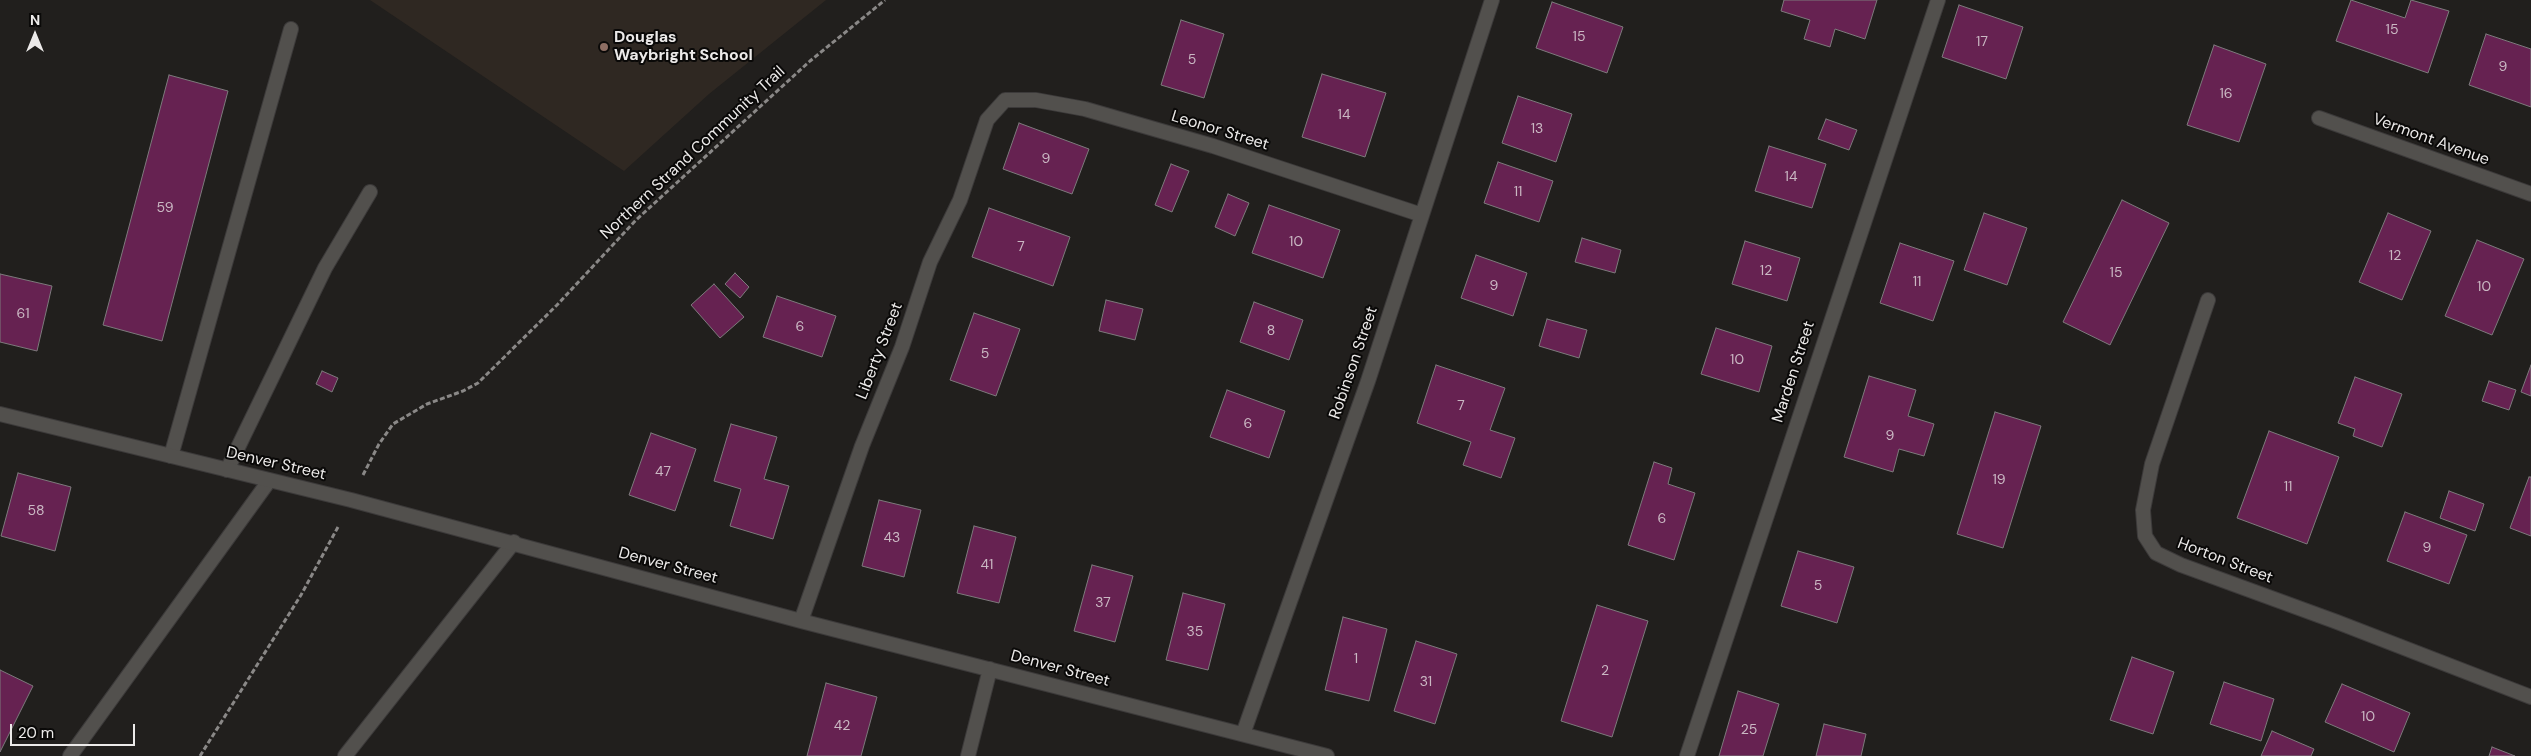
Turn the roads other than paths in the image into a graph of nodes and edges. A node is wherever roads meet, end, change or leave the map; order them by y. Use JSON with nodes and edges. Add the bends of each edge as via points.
{"nodes":[{"id":1,"x":1492,"y":0,"type":"edge"},
{"id":2,"x":1938,"y":0,"type":"edge"},
{"id":3,"x":291,"y":29,"type":"dead end"},
{"id":4,"x":1005,"y":100,"type":"joint"},
{"id":5,"x":2319,"y":118,"type":"dead end"},
{"id":6,"x":370,"y":192,"type":"dead end"},
{"id":7,"x":2531,"y":194,"type":"edge"},
{"id":8,"x":1422,"y":215,"type":"junction"},
{"id":9,"x":2208,"y":300,"type":"dead end"},
{"id":10,"x":0,"y":414,"type":"edge"},
{"id":11,"x":171,"y":456,"type":"junction"},
{"id":12,"x":227,"y":470,"type":"junction"},
{"id":13,"x":269,"y":481,"type":"junction"},
{"id":14,"x":514,"y":542,"type":"junction"},
{"id":15,"x":801,"y":621,"type":"junction"},
{"id":16,"x":990,"y":669,"type":"junction"},
{"id":17,"x":2531,"y":697,"type":"edge"},
{"id":18,"x":1243,"y":734,"type":"junction"},
{"id":19,"x":70,"y":756,"type":"edge"},
{"id":20,"x":345,"y":756,"type":"edge"},
{"id":21,"x":968,"y":756,"type":"edge"},
{"id":22,"x":1327,"y":756,"type":"edge"},
{"id":23,"x":1687,"y":756,"type":"edge"}],
"edges":[{"from":1,"to":8,"type":"street","name":"Robinson Street"},
{"from":2,"to":23,"type":"street","name":"Marden Street"},
{"from":3,"to":11,"type":"street"},
{"from":4,"to":8,"type":"street","name":"Leonor Street","via":[[1036,100],[1085,110],[1213,146]]},
{"from":4,"to":15,"type":"street","name":"Liberty Street","via":[[987,120],[960,200],[930,262]]},
{"from":5,"to":7,"type":"street","name":"Vermont Avenue"},
{"from":6,"to":12,"type":"street","via":[[325,268]]},
{"from":8,"to":18,"type":"street","name":"Robinson Street","via":[[1368,380]]},
{"from":9,"to":17,"type":"street","name":"Horton Street","via":[[2152,464],[2143,510],[2146,536],[2156,553]]},
{"from":10,"to":11,"type":"street","name":"Denver Street"},
{"from":11,"to":12,"type":"street","name":"Denver Street"},
{"from":12,"to":13,"type":"street","name":"Denver Street"},
{"from":13,"to":14,"type":"street","name":"Denver Street"},
{"from":13,"to":19,"type":"street"},
{"from":14,"to":15,"type":"street","name":"Denver Street"},
{"from":14,"to":20,"type":"street"},
{"from":15,"to":16,"type":"street","name":"Denver Street"},
{"from":16,"to":18,"type":"street","name":"Denver Street"},
{"from":16,"to":21,"type":"street"},
{"from":18,"to":22,"type":"street","name":"Denver Street"}]}
